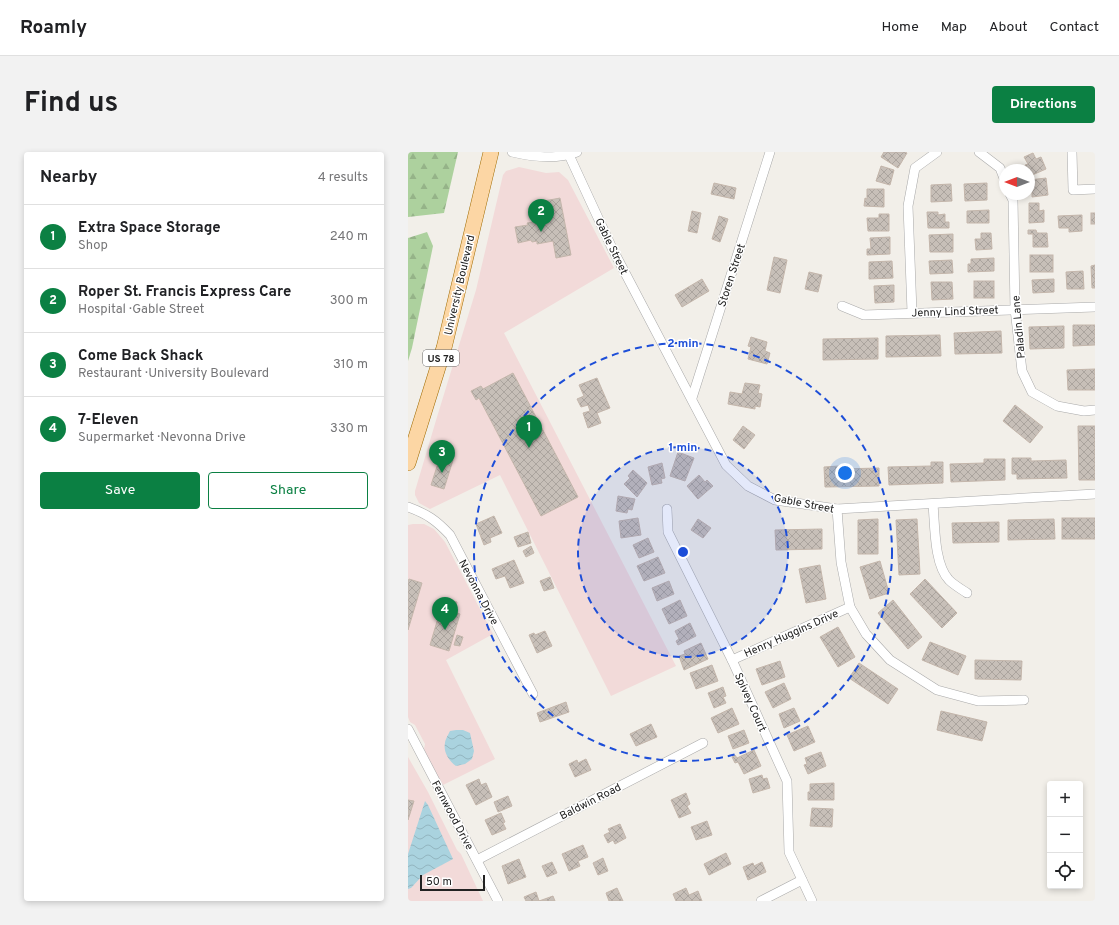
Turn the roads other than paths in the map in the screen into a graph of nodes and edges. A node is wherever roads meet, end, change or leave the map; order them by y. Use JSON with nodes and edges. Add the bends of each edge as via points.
{"nodes":[{"id":1,"x":491,"y":152,"type":"edge"},
{"id":2,"x":512,"y":152,"type":"edge"},
{"id":3,"x":770,"y":152,"type":"edge"},
{"id":4,"x":937,"y":152,"type":"edge"},
{"id":5,"x":979,"y":152,"type":"edge"},
{"id":6,"x":1072,"y":152,"type":"edge"},
{"id":7,"x":573,"y":153,"type":"edge"},
{"id":8,"x":999,"y":167,"type":"edge"},
{"id":9,"x":1095,"y":189,"type":"edge"},
{"id":10,"x":1013,"y":200,"type":"edge"},
{"id":11,"x":842,"y":306,"type":"dead end"},
{"id":12,"x":1095,"y":307,"type":"edge"},
{"id":13,"x":1015,"y":309,"type":"junction"},
{"id":14,"x":912,"y":312,"type":"junction"},
{"id":15,"x":692,"y":398,"type":"junction"},
{"id":16,"x":1095,"y":410,"type":"edge"},
{"id":17,"x":408,"y":462,"type":"edge"},
{"id":18,"x":1095,"y":494,"type":"edge"},
{"id":19,"x":933,"y":504,"type":"junction"},
{"id":20,"x":408,"y":507,"type":"edge"},
{"id":21,"x":667,"y":509,"type":"dead end"},
{"id":22,"x":837,"y":510,"type":"junction"},
{"id":23,"x":967,"y":593,"type":"dead end"},
{"id":24,"x":850,"y":607,"type":"junction"},
{"id":25,"x":732,"y":660,"type":"junction"},
{"id":26,"x":533,"y":694,"type":"dead end"},
{"id":27,"x":1024,"y":700,"type":"dead end"},
{"id":28,"x":408,"y":729,"type":"edge"},
{"id":29,"x":703,"y":743,"type":"dead end"},
{"id":30,"x":477,"y":860,"type":"junction"},
{"id":31,"x":802,"y":880,"type":"junction"},
{"id":32,"x":498,"y":901,"type":"edge"},
{"id":33,"x":761,"y":901,"type":"edge"},
{"id":34,"x":812,"y":901,"type":"edge"}],
"edges":[{"from":1,"to":17,"type":"main road","name":"University Boulevard","number":"US 78","via":[[444,348]]},
{"from":2,"to":7,"type":"street","via":[[553,157]]},
{"from":3,"to":15,"type":"street","name":"Storen Street"},
{"from":4,"to":14,"type":"street","via":[[915,168],[908,206]]},
{"from":5,"to":8,"type":"street"},
{"from":6,"to":9,"type":"street","via":[[1073,190]]},
{"from":7,"to":15,"type":"street","name":"Gable Street","via":[[612,248]]},
{"from":10,"to":13,"type":"street","name":"Paladin Lane"},
{"from":11,"to":14,"type":"street","name":"Jenny Lind Street","via":[[864,315]]},
{"from":12,"to":13,"type":"street","name":"Jenny Lind Street"},
{"from":13,"to":14,"type":"street","name":"Jenny Lind Street"},
{"from":13,"to":16,"type":"street","name":"Paladin Lane","via":[[1022,371],[1032,392],[1057,406],[1084,411]]},
{"from":15,"to":22,"type":"street","name":"Gable Street","via":[[726,465],[748,486],[775,500]]},
{"from":18,"to":19,"type":"street","name":"Gable Street"},
{"from":19,"to":22,"type":"street","name":"Gable Street"},
{"from":19,"to":23,"type":"street","via":[[940,564],[949,580]]},
{"from":20,"to":26,"type":"street","name":"Nevonna Drive","via":[[424,513],[439,523],[450,535]]},
{"from":21,"to":25,"type":"street","name":"Spivey Court","via":[[668,532]]},
{"from":22,"to":24,"type":"street","via":[[841,562]]},
{"from":24,"to":25,"type":"street","name":"Henry Huggins Drive"},
{"from":24,"to":27,"type":"street","via":[[866,634],[890,660],[937,690],[978,701]]},
{"from":25,"to":31,"type":"street","name":"Spivey Court","via":[[787,781],[789,852]]},
{"from":28,"to":30,"type":"street","name":"Fernwood Drive"},
{"from":29,"to":30,"type":"street","name":"Baldwin Road"},
{"from":30,"to":32,"type":"street","name":"Fernwood Drive"},
{"from":31,"to":33,"type":"street"},
{"from":31,"to":34,"type":"street","name":"Spivey Court"}]}
